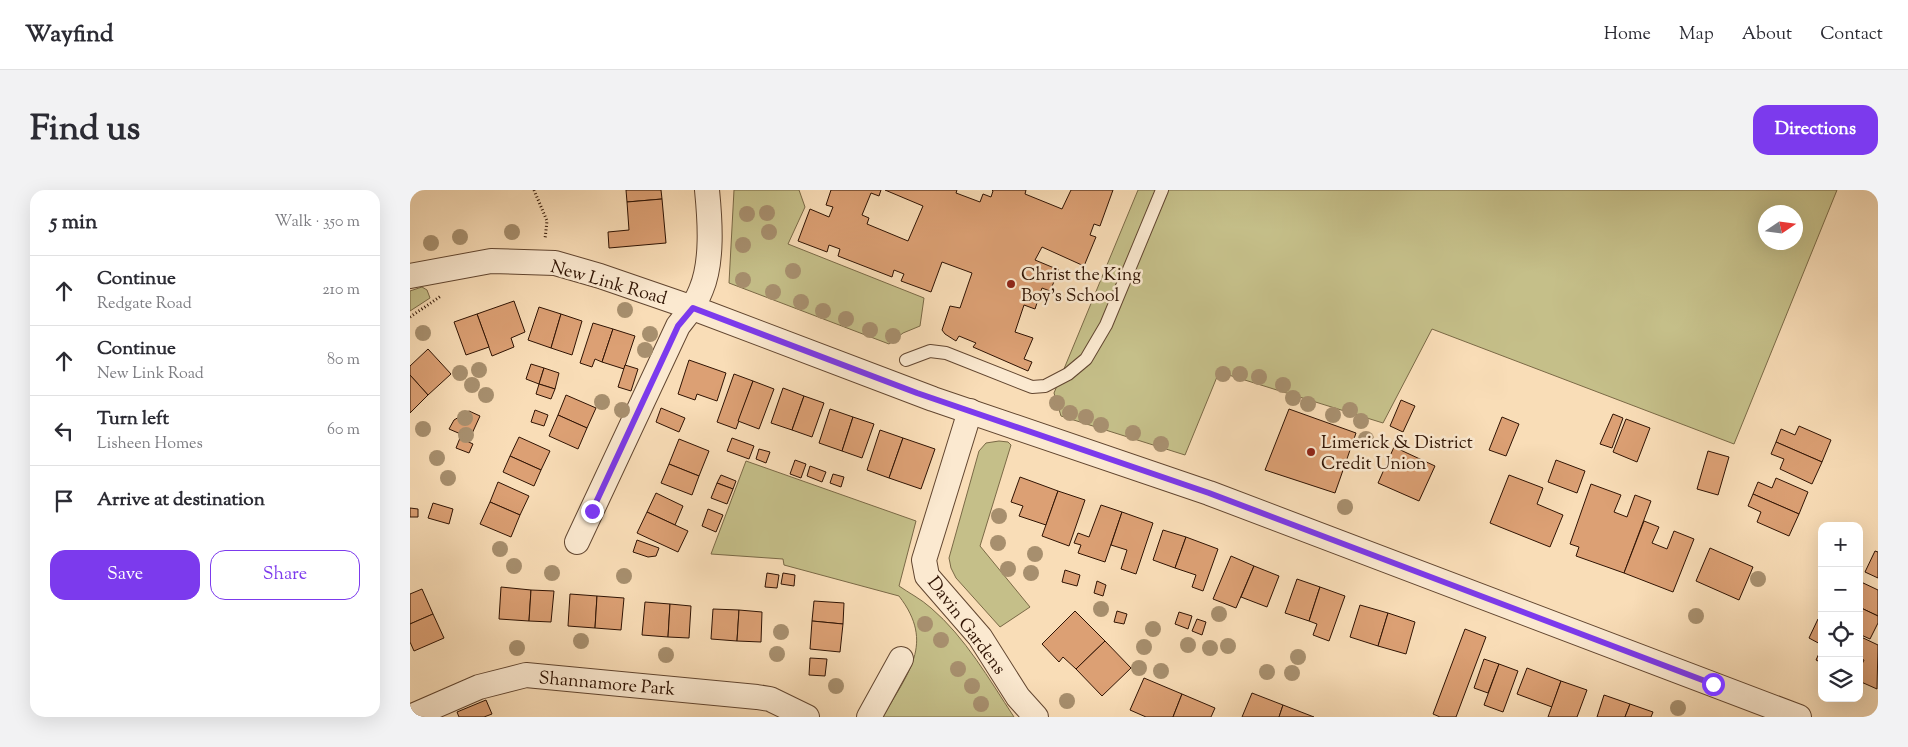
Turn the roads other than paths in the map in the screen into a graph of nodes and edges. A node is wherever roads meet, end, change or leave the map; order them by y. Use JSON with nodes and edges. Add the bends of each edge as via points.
{"nodes":[{"id":1,"x":707,"y":190,"type":"edge"},
{"id":2,"x":1162,"y":190,"type":"edge"},
{"id":3,"x":410,"y":276,"type":"edge"},
{"id":4,"x":693,"y":308,"type":"junction"},
{"id":5,"x":906,"y":360,"type":"dead end"},
{"id":6,"x":970,"y":411,"type":"junction"},
{"id":7,"x":577,"y":542,"type":"dead end"},
{"id":8,"x":901,"y":659,"type":"dead end"},
{"id":9,"x":410,"y":717,"type":"edge"},
{"id":10,"x":807,"y":717,"type":"edge"},
{"id":11,"x":869,"y":717,"type":"edge"},
{"id":12,"x":1036,"y":717,"type":"edge"},
{"id":13,"x":1799,"y":717,"type":"edge"}],
"edges":[{"from":1,"to":4,"type":"street","via":[[708,259],[702,289]]},
{"from":2,"to":5,"type":"lane","via":[[1106,325],[1086,358],[1068,374],[1045,386],[1032,387],[946,353],[930,351]]},
{"from":3,"to":4,"type":"street","name":"New Link Road","via":[[491,261],[555,264]]},
{"from":4,"to":6,"type":"street","name":"New Link Road"},
{"from":4,"to":7,"type":"street","via":[[678,326]]},
{"from":6,"to":12,"type":"street","name":"Davin Gardens","via":[[924,560],[927,576],[980,637],[1018,697]]},
{"from":6,"to":13,"type":"street","name":"New Link Road","via":[[1209,493]]},
{"from":8,"to":11,"type":"street"},
{"from":9,"to":10,"type":"street","name":"Shannamore Park","via":[[479,687],[526,675],[757,697],[770,699]]}]}
